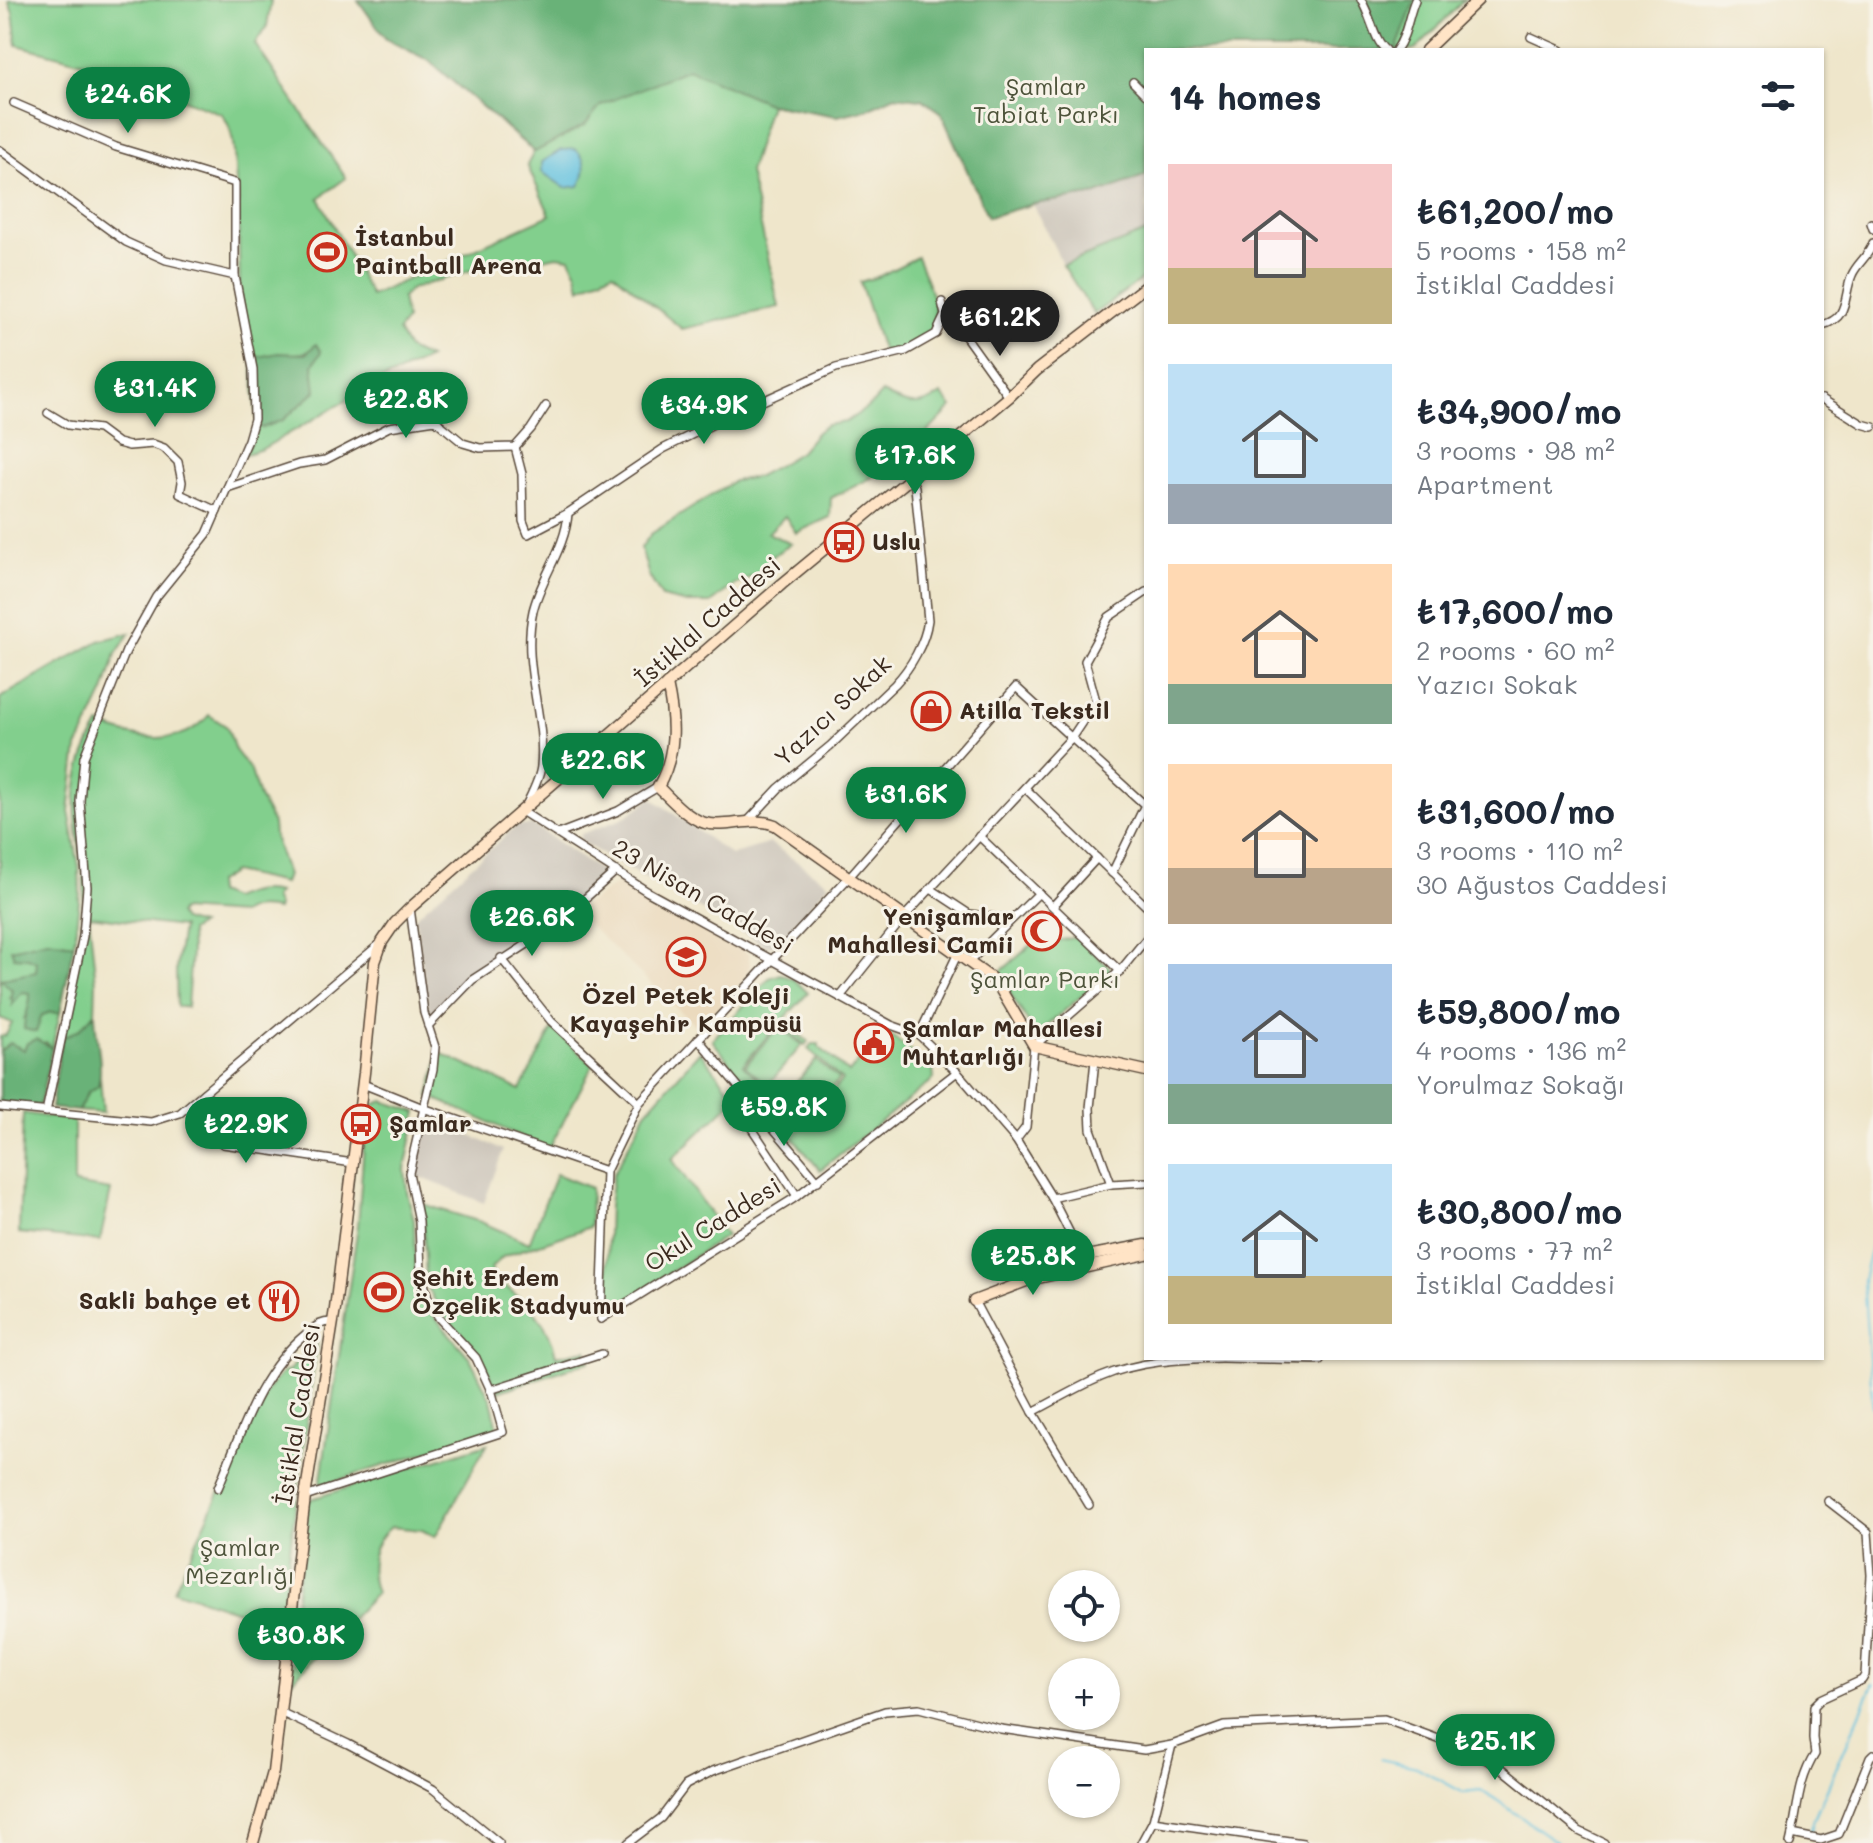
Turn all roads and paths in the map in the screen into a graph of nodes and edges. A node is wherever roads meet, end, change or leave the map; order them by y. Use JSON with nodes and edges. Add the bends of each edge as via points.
{"nodes":[{"id":1,"x":1361,"y":0,"type":"edge"},
{"id":2,"x":1415,"y":0,"type":"edge"},
{"id":3,"x":1478,"y":0,"type":"edge"},
{"id":4,"x":1531,"y":37,"type":"dead end"},
{"id":5,"x":1384,"y":48,"type":"edge"},
{"id":6,"x":1398,"y":48,"type":"edge"},
{"id":7,"x":1428,"y":48,"type":"edge"},
{"id":8,"x":1556,"y":48,"type":"edge"},
{"id":9,"x":1133,"y":82,"type":"dead end"},
{"id":10,"x":1144,"y":93,"type":"edge"},
{"id":11,"x":14,"y":103,"type":"dead end"},
{"id":12,"x":0,"y":150,"type":"edge"},
{"id":13,"x":1873,"y":243,"type":"edge"},
{"id":14,"x":235,"y":276,"type":"junction"},
{"id":15,"x":1144,"y":288,"type":"edge"},
{"id":16,"x":942,"y":302,"type":"dead end"},
{"id":17,"x":1824,"y":324,"type":"edge"},
{"id":18,"x":966,"y":337,"type":"dead end"},
{"id":19,"x":1009,"y":397,"type":"junction"},
{"id":20,"x":1824,"y":400,"type":"edge"},
{"id":21,"x":546,"y":406,"type":"dead end"},
{"id":22,"x":48,"y":413,"type":"dead end"},
{"id":23,"x":1873,"y":427,"type":"edge"},
{"id":24,"x":515,"y":447,"type":"junction"},
{"id":25,"x":911,"y":478,"type":"junction"},
{"id":26,"x":227,"y":488,"type":"junction"},
{"id":27,"x":217,"y":511,"type":"junction"},
{"id":28,"x":568,"y":513,"type":"junction"},
{"id":29,"x":1144,"y":593,"type":"edge"},
{"id":30,"x":667,"y":684,"type":"junction"},
{"id":31,"x":1072,"y":737,"type":"junction"},
{"id":32,"x":541,"y":768,"type":"junction"},
{"id":33,"x":560,"y":779,"type":"junction"},
{"id":34,"x":658,"y":787,"type":"junction"},
{"id":35,"x":1025,"y":788,"type":"junction"},
{"id":36,"x":1144,"y":804,"type":"edge"},
{"id":37,"x":1144,"y":810,"type":"edge"},
{"id":38,"x":523,"y":812,"type":"junction"},
{"id":39,"x":749,"y":820,"type":"junction"},
{"id":40,"x":558,"y":834,"type":"junction"},
{"id":41,"x":979,"y":836,"type":"junction"},
{"id":42,"x":1097,"y":858,"type":"junction"},
{"id":43,"x":616,"y":871,"type":"junction"},
{"id":44,"x":1112,"y":873,"type":"junction"},
{"id":45,"x":850,"y":876,"type":"junction"},
{"id":46,"x":931,"y":889,"type":"junction"},
{"id":47,"x":1039,"y":893,"type":"junction"},
{"id":48,"x":1144,"y":904,"type":"edge"},
{"id":49,"x":1053,"y":906,"type":"junction"},
{"id":50,"x":410,"y":908,"type":"junction"},
{"id":51,"x":904,"y":917,"type":"junction"},
{"id":52,"x":1011,"y":919,"type":"junction"},
{"id":53,"x":1144,"y":941,"type":"edge"},
{"id":54,"x":382,"y":942,"type":"junction"},
{"id":55,"x":958,"y":953,"type":"junction"},
{"id":56,"x":501,"y":958,"type":"junction"},
{"id":57,"x":772,"y":960,"type":"junction"},
{"id":58,"x":970,"y":961,"type":"junction"},
{"id":59,"x":1120,"y":971,"type":"junction"},
{"id":60,"x":840,"y":997,"type":"junction"},
{"id":61,"x":428,"y":1026,"type":"junction"},
{"id":62,"x":919,"y":1035,"type":"junction"},
{"id":63,"x":698,"y":1039,"type":"junction"},
{"id":64,"x":1034,"y":1046,"type":"junction"},
{"id":65,"x":1095,"y":1060,"type":"junction"},
{"id":66,"x":957,"y":1072,"type":"junction"},
{"id":67,"x":1144,"y":1074,"type":"edge"},
{"id":68,"x":363,"y":1084,"type":"junction"},
{"id":69,"x":204,"y":1093,"type":"junction"},
{"id":70,"x":639,"y":1103,"type":"junction"},
{"id":71,"x":0,"y":1107,"type":"edge"},
{"id":72,"x":423,"y":1108,"type":"junction"},
{"id":73,"x":46,"y":1112,"type":"junction"},
{"id":74,"x":745,"y":1118,"type":"dead end"},
{"id":75,"x":1016,"y":1140,"type":"junction"},
{"id":76,"x":353,"y":1163,"type":"junction"},
{"id":77,"x":606,"y":1171,"type":"junction"},
{"id":78,"x":818,"y":1181,"type":"junction"},
{"id":79,"x":1144,"y":1182,"type":"edge"},
{"id":80,"x":1111,"y":1184,"type":"junction"},
{"id":81,"x":797,"y":1196,"type":"junction"},
{"id":82,"x":1052,"y":1198,"type":"junction"},
{"id":83,"x":1144,"y":1246,"type":"edge"},
{"id":84,"x":1144,"y":1254,"type":"edge"},
{"id":85,"x":1083,"y":1261,"type":"junction"},
{"id":86,"x":974,"y":1301,"type":"joint"},
{"id":87,"x":333,"y":1322,"type":"junction"},
{"id":88,"x":602,"y":1354,"type":"dead end"},
{"id":89,"x":1192,"y":1360,"type":"edge"},
{"id":90,"x":490,"y":1390,"type":"junction"},
{"id":91,"x":1033,"y":1412,"type":"junction"},
{"id":92,"x":218,"y":1488,"type":"dead end"},
{"id":93,"x":305,"y":1497,"type":"junction"},
{"id":94,"x":1828,"y":1501,"type":"dead end"},
{"id":95,"x":1089,"y":1505,"type":"dead end"},
{"id":96,"x":1870,"y":1677,"type":"edge"},
{"id":97,"x":280,"y":1712,"type":"junction"},
{"id":98,"x":1172,"y":1745,"type":"junction"},
{"id":99,"x":1873,"y":1754,"type":"edge"},
{"id":100,"x":1153,"y":1821,"type":"junction"},
{"id":101,"x":1791,"y":1839,"type":"edge"},
{"id":102,"x":253,"y":1843,"type":"edge"},
{"id":103,"x":499,"y":1843,"type":"edge"},
{"id":104,"x":628,"y":1843,"type":"edge"},
{"id":105,"x":1141,"y":1843,"type":"edge"},
{"id":106,"x":1303,"y":1843,"type":"edge"},
{"id":107,"x":1604,"y":1843,"type":"edge"}],
"edges":[{"from":1,"to":5,"type":"street"},
{"from":2,"to":6,"type":"street"},
{"from":3,"to":7,"type":"main road"},
{"from":4,"to":8,"type":"street"},
{"from":9,"to":10,"type":"street"},
{"from":11,"to":14,"type":"street","via":[[116,147],[235,183]]},
{"from":12,"to":14,"type":"street","via":[[126,242],[166,260]]},
{"from":13,"to":17,"type":"street","via":[[1853,273],[1841,313]]},
{"from":14,"to":26,"type":"street","via":[[253,369],[254,419]]},
{"from":15,"to":19,"type":"main road","name":"İstiklal Caddesi"},
{"from":16,"to":28,"type":"street","via":[[945,315],[939,330],[916,346],[836,368],[727,417],[663,449]]},
{"from":18,"to":19,"type":"street"},
{"from":19,"to":25,"type":"main road","name":"İstiklal Caddesi"},
{"from":20,"to":23,"type":"street"},
{"from":21,"to":24,"type":"street"},
{"from":22,"to":27,"type":"street","via":[[68,425],[99,429],[118,443],[164,448],[178,462],[180,494]]},
{"from":24,"to":26,"type":"street","via":[[480,448],[463,443],[442,423],[423,421],[389,427],[325,460]]},
{"from":24,"to":28,"type":"street","via":[[528,534]]},
{"from":25,"to":30,"type":"main road","name":"İstiklal Caddesi"},
{"from":25,"to":39,"type":"street","name":"Yazıcı Sokak","via":[[927,632],[895,684]]},
{"from":26,"to":27,"type":"street"},
{"from":27,"to":73,"type":"street","via":[[207,534],[156,597],[126,651],[84,757],[83,936]]},
{"from":28,"to":32,"type":"street","via":[[567,529],[533,610],[529,641]]},
{"from":29,"to":31,"type":"street","via":[[1109,617],[1085,661],[1096,701]]},
{"from":30,"to":33,"type":"main road","name":"İstiklal Caddesi"},
{"from":30,"to":34,"type":"main road","via":[[673,741]]},
{"from":31,"to":35,"type":"street"},
{"from":31,"to":36,"type":"street"},
{"from":31,"to":45,"type":"street","via":[[1016,687]]},
{"from":32,"to":33,"type":"street"},
{"from":32,"to":38,"type":"street"},
{"from":33,"to":38,"type":"main road","name":"İstiklal Caddesi"},
{"from":34,"to":39,"type":"main road","via":[[700,822]]},
{"from":34,"to":40,"type":"street","via":[[618,811]]},
{"from":35,"to":41,"type":"street"},
{"from":35,"to":42,"type":"street"},
{"from":37,"to":44,"type":"street"},
{"from":38,"to":40,"type":"street","name":"23 Nisan Caddesi"},
{"from":38,"to":50,"type":"main road","name":"İstiklal Caddesi"},
{"from":39,"to":45,"type":"main road","via":[[775,825]]},
{"from":40,"to":43,"type":"street","name":"23 Nisan Caddesi"},
{"from":41,"to":46,"type":"street"},
{"from":41,"to":47,"type":"street"},
{"from":42,"to":44,"type":"street"},
{"from":42,"to":49,"type":"street"},
{"from":43,"to":56,"type":"street","via":[[552,928]]},
{"from":43,"to":57,"type":"street","name":"23 Nisan Caddesi"},
{"from":44,"to":48,"type":"street"},
{"from":45,"to":51,"type":"main road"},
{"from":45,"to":57,"type":"street"},
{"from":46,"to":51,"type":"street"},
{"from":46,"to":52,"type":"street","via":[[969,914]]},
{"from":47,"to":49,"type":"street"},
{"from":47,"to":52,"type":"street"},
{"from":49,"to":59,"type":"street"},
{"from":50,"to":54,"type":"main road","name":"İstiklal Caddesi"},
{"from":50,"to":61,"type":"street"},
{"from":51,"to":55,"type":"main road"},
{"from":51,"to":60,"type":"street"},
{"from":52,"to":58,"type":"street"},
{"from":53,"to":59,"type":"street"},
{"from":54,"to":68,"type":"main road","name":"İstiklal Caddesi","via":[[375,962]]},
{"from":54,"to":69,"type":"street"},
{"from":55,"to":58,"type":"main road"},
{"from":55,"to":62,"type":"street"},
{"from":56,"to":61,"type":"street"},
{"from":56,"to":70,"type":"street","via":[[551,1021]]},
{"from":57,"to":60,"type":"street","name":"23 Nisan Caddesi"},
{"from":57,"to":63,"type":"street"},
{"from":58,"to":64,"type":"main road","via":[[998,985]]},
{"from":59,"to":64,"type":"street"},
{"from":60,"to":62,"type":"street","name":"23 Nisan Caddesi"},
{"from":61,"to":72,"type":"street","via":[[434,1057]]},
{"from":62,"to":66,"type":"street","name":"23 Nisan Caddesi"},
{"from":63,"to":70,"type":"street"},
{"from":63,"to":78,"type":"street"},
{"from":64,"to":65,"type":"main road"},
{"from":64,"to":75,"type":"street","via":[[1026,1127]]},
{"from":65,"to":67,"type":"main road"},
{"from":65,"to":80,"type":"street","via":[[1091,1129]]},
{"from":66,"to":75,"type":"street","name":"23 Nisan Caddesi"},
{"from":66,"to":78,"type":"street","name":"Okul Caddesi"},
{"from":68,"to":72,"type":"street"},
{"from":68,"to":76,"type":"main road","name":"İstiklal Caddesi"},
{"from":69,"to":73,"type":"street","via":[[180,1113],[151,1122]]},
{"from":69,"to":76,"type":"street","via":[[205,1124],[223,1144]]},
{"from":70,"to":77,"type":"street"},
{"from":71,"to":73,"type":"street"},
{"from":72,"to":77,"type":"street"},
{"from":72,"to":90,"type":"street","via":[[409,1173],[424,1287],[439,1318],[476,1358]]},
{"from":74,"to":81,"type":"street"},
{"from":75,"to":82,"type":"street","name":"23 Nisan Caddesi"},
{"from":76,"to":87,"type":"main road","name":"İstiklal Caddesi"},
{"from":77,"to":81,"type":"street","name":"Okul Caddesi","via":[[601,1319]]},
{"from":78,"to":81,"type":"street","name":"Okul Caddesi"},
{"from":79,"to":80,"type":"street"},
{"from":80,"to":82,"type":"street"},
{"from":82,"to":85,"type":"street","name":"23 Nisan Caddesi"},
{"from":83,"to":85,"type":"main road"},
{"from":84,"to":85,"type":"main road"},
{"from":85,"to":86,"type":"main road"},
{"from":86,"to":91,"type":"street"},
{"from":87,"to":92,"type":"street","via":[[318,1324],[275,1364]]},
{"from":87,"to":93,"type":"main road","name":"İstiklal Caddesi"},
{"from":88,"to":90,"type":"street"},
{"from":89,"to":91,"type":"street","via":[[1103,1376]]},
{"from":90,"to":93,"type":"street","via":[[503,1432]]},
{"from":91,"to":95,"type":"street"},
{"from":93,"to":97,"type":"main road","name":"İstiklal Caddesi"},
{"from":94,"to":96,"type":"street","via":[[1868,1532]]},
{"from":96,"to":101,"type":"street","via":[[1814,1706],[1815,1754],[1797,1798]]},
{"from":97,"to":102,"type":"main road","name":"İstiklal Caddesi","via":[[273,1772]]},
{"from":97,"to":103,"type":"street","via":[[433,1789]]},
{"from":98,"to":100,"type":"street"},
{"from":98,"to":104,"type":"street","via":[[1117,1748],[1001,1729],[919,1708],[885,1711],[713,1771],[686,1785],[661,1818]]},
{"from":98,"to":107,"type":"street","via":[[1224,1726],[1384,1719],[1499,1766],[1579,1831]]},
{"from":99,"to":101,"type":"street","via":[[1839,1834],[1821,1840]]},
{"from":100,"to":105,"type":"street"},
{"from":100,"to":106,"type":"street"}]}
